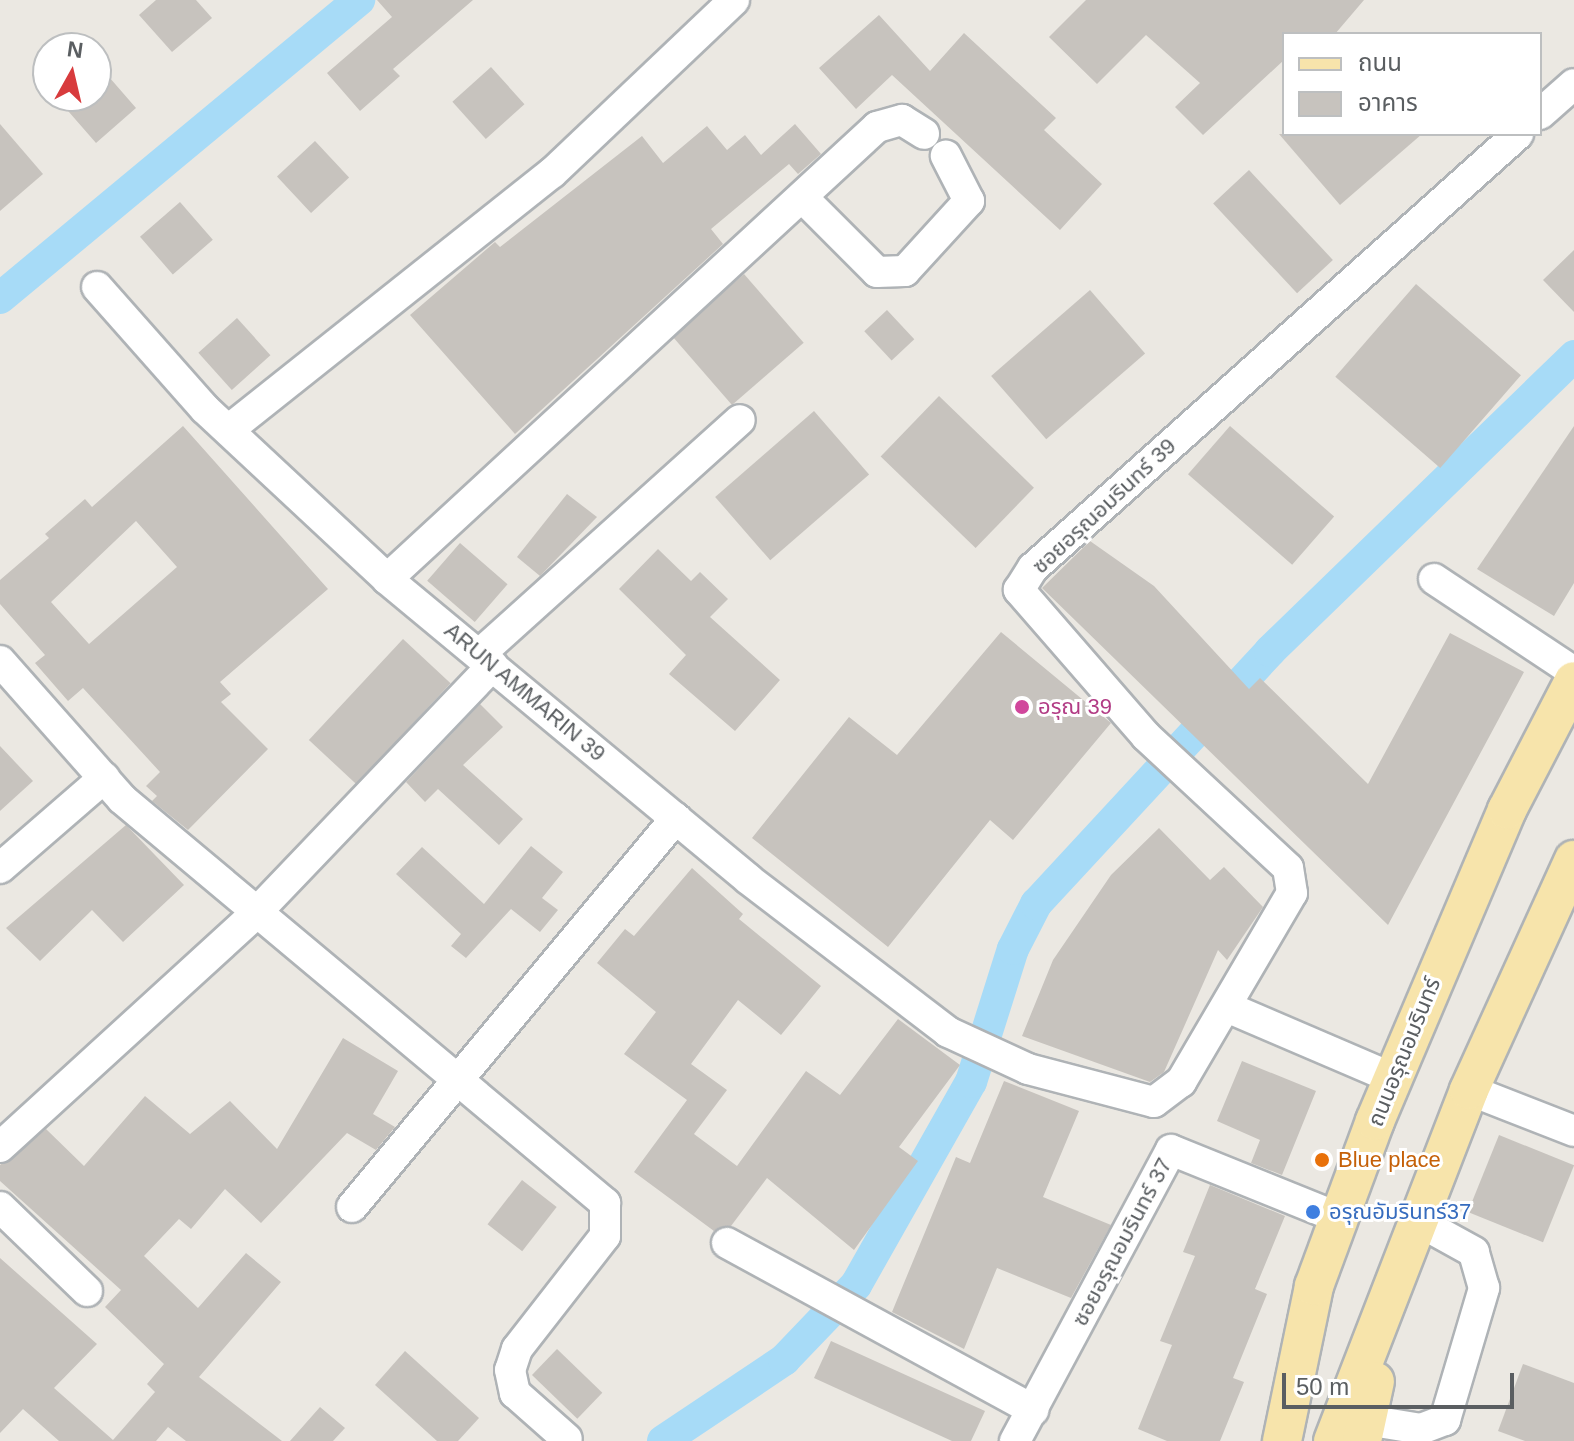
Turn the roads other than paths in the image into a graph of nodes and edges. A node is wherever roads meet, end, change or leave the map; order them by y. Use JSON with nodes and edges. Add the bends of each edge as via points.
{"nodes":[{"id":1,"x":734,"y":0,"type":"edge"},
{"id":2,"x":1574,"y":84,"type":"edge"},
{"id":3,"x":1542,"y":112,"type":"edge"},
{"id":4,"x":924,"y":134,"type":"dead end"},
{"id":5,"x":1516,"y":136,"type":"edge"},
{"id":6,"x":946,"y":156,"type":"dead end"},
{"id":7,"x":804,"y":199,"type":"junction"},
{"id":8,"x":97,"y":287,"type":"dead end"},
{"id":9,"x":740,"y":420,"type":"dead end"},
{"id":10,"x":231,"y":428,"type":"junction"},
{"id":11,"x":387,"y":579,"type":"junction"},
{"id":12,"x":1434,"y":579,"type":"dead end"},
{"id":13,"x":487,"y":659,"type":"junction"},
{"id":14,"x":0,"y":661,"type":"edge"},
{"id":15,"x":1574,"y":672,"type":"edge"},
{"id":16,"x":1574,"y":681,"type":"edge"},
{"id":17,"x":104,"y":778,"type":"junction"},
{"id":18,"x":676,"y":818,"type":"junction"},
{"id":19,"x":1574,"y":860,"type":"edge"},
{"id":20,"x":0,"y":868,"type":"edge"},
{"id":21,"x":255,"y":914,"type":"junction"},
{"id":22,"x":1227,"y":1007,"type":"junction"},
{"id":23,"x":990,"y":1055,"type":"joint"},
{"id":24,"x":458,"y":1077,"type":"junction"},
{"id":25,"x":1393,"y":1078,"type":"junction"},
{"id":26,"x":1469,"y":1090,"type":"junction"},
{"id":27,"x":1574,"y":1131,"type":"edge"},
{"id":28,"x":0,"y":1147,"type":"edge"},
{"id":29,"x":0,"y":1207,"type":"edge"},
{"id":30,"x":352,"y":1207,"type":"dead end"},
{"id":31,"x":1339,"y":1218,"type":"junction"},
{"id":32,"x":1412,"y":1231,"type":"junction"},
{"id":33,"x":727,"y":1243,"type":"dead end"},
{"id":34,"x":1314,"y":1286,"type":"junction"},
{"id":35,"x":87,"y":1291,"type":"dead end"},
{"id":36,"x":1033,"y":1410,"type":"junction"},
{"id":37,"x":1364,"y":1431,"type":"edge"},
{"id":38,"x":567,"y":1439,"type":"dead end"},
{"id":39,"x":1015,"y":1441,"type":"edge"},
{"id":40,"x":1255,"y":1441,"type":"edge"},
{"id":41,"x":1282,"y":1441,"type":"edge"},
{"id":42,"x":1333,"y":1441,"type":"edge"}],
"edges":[{"from":1,"to":10,"type":"street","via":[[552,173]]},
{"from":2,"to":3,"type":"street"},
{"from":4,"to":7,"type":"street","via":[[889,120]]},
{"from":5,"to":22,"type":"street","name":"ซอยอรุณอมรินทร์ 39","via":[[1033,568],[1019,590],[1033,615],[1146,736],[1288,868],[1292,893]]},
{"from":6,"to":7,"type":"street","via":[[969,201],[905,271],[877,272]]},
{"from":7,"to":11,"type":"street"},
{"from":8,"to":10,"type":"street","name":"ARUN AMMARIN 39"},
{"from":9,"to":13,"type":"street"},
{"from":10,"to":11,"type":"street","name":"ARUN AMMARIN 39"},
{"from":11,"to":13,"type":"street","name":"ARUN AMMARIN 39"},
{"from":12,"to":15,"type":"street"},
{"from":13,"to":18,"type":"street","name":"ARUN AMMARIN 39"},
{"from":13,"to":21,"type":"street"},
{"from":14,"to":17,"type":"street"},
{"from":16,"to":25,"type":"main road","name":"ถนนอรุณอมรินทร์","via":[[1507,810]]},
{"from":17,"to":20,"type":"street"},
{"from":17,"to":21,"type":"street"},
{"from":18,"to":23,"type":"street","name":"ARUN AMMARIN 39","via":[[948,1032]]},
{"from":18,"to":24,"type":"street"},
{"from":19,"to":26,"type":"main road"},
{"from":21,"to":24,"type":"street"},
{"from":21,"to":28,"type":"street"},
{"from":22,"to":23,"type":"street","name":"ซอยอรุณอมรินทร์ 39","via":[[1181,1082],[1154,1102]]},
{"from":22,"to":25,"type":"street"},
{"from":24,"to":30,"type":"street"},
{"from":24,"to":38,"type":"street","via":[[605,1203],[610,1218],[605,1236],[517,1349],[510,1370],[515,1393]]},
{"from":25,"to":31,"type":"main road","name":"ถนนอรุณอมรินทร์"},
{"from":26,"to":27,"type":"street"},
{"from":26,"to":32,"type":"main road"},
{"from":29,"to":35,"type":"street"},
{"from":31,"to":34,"type":"main road","name":"ถนนอรุณอมรินทร์"},
{"from":31,"to":36,"type":"street","name":"ซอยอรุณอมรินทร์ 37","via":[[1171,1150]]},
{"from":32,"to":37,"type":"main road"},
{"from":32,"to":37,"type":"street","via":[[1474,1252],[1484,1288],[1445,1420],[1421,1429]]},
{"from":32,"to":42,"type":"main road"},
{"from":33,"to":36,"type":"street"},
{"from":34,"to":40,"type":"main road"},
{"from":34,"to":41,"type":"main road","name":"ถนนอรุณอมรินทร์"},
{"from":36,"to":39,"type":"street"}]}
